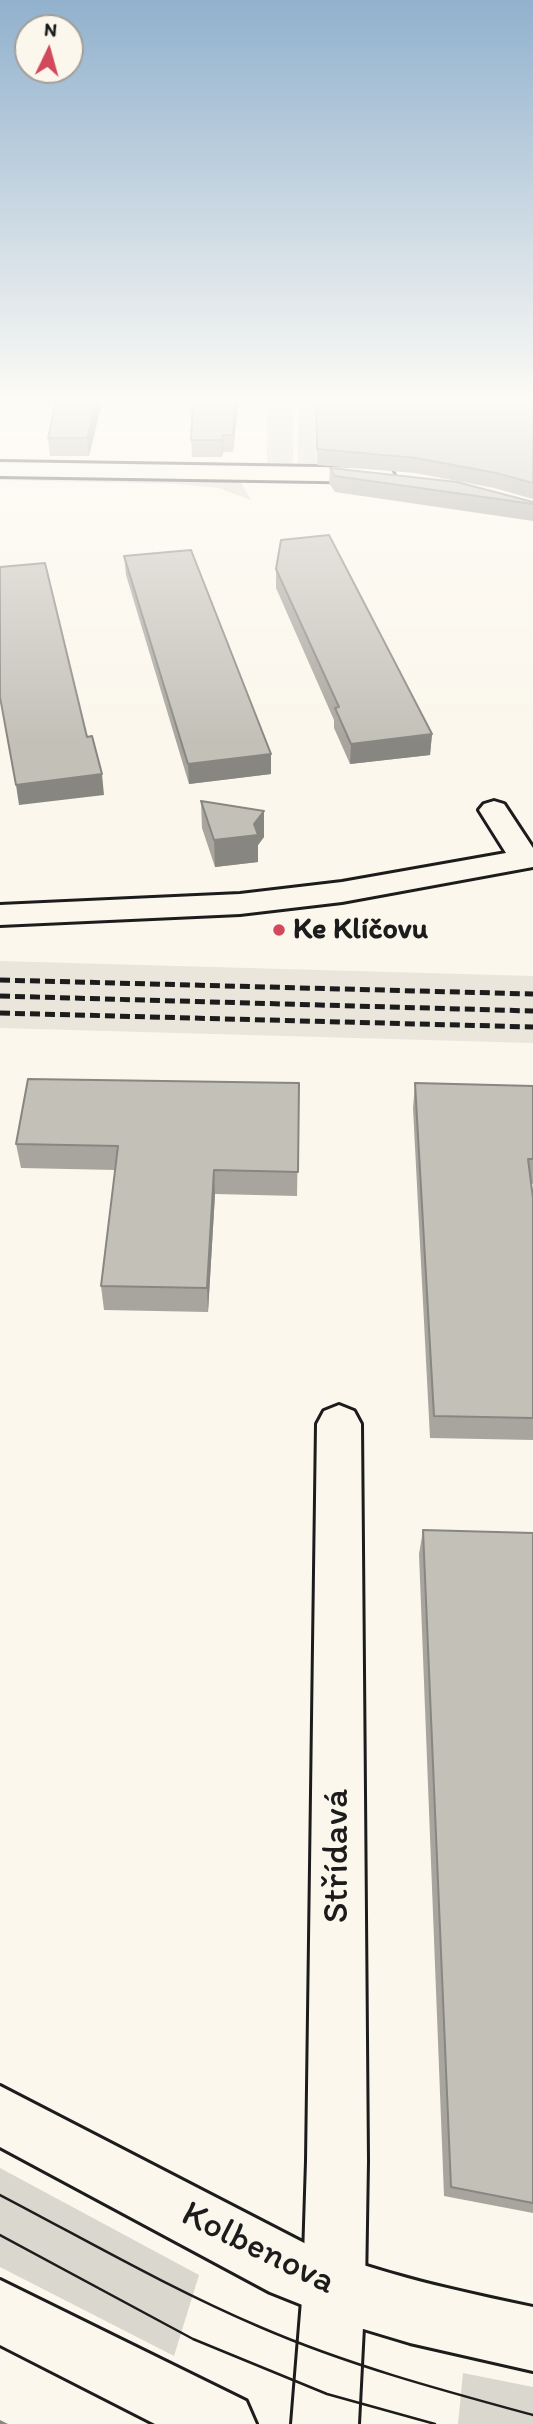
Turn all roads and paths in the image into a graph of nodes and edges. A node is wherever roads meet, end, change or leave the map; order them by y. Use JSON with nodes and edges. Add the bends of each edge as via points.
{"nodes":[{"id":1,"x":494,"y":810,"type":"dead end"},
{"id":2,"x":529,"y":858,"type":"edge"},
{"id":3,"x":0,"y":915,"type":"edge"},
{"id":4,"x":339,"y":1424,"type":"dead end"},
{"id":5,"x":0,"y":2115,"type":"edge"},
{"id":6,"x":334,"y":2288,"type":"junction"},
{"id":7,"x":0,"y":2311,"type":"edge"},
{"id":8,"x":533,"y":2339,"type":"edge"},
{"id":9,"x":223,"y":2424,"type":"edge"},
{"id":10,"x":325,"y":2424,"type":"edge"}],
"edges":[{"from":1,"to":2,"type":"street"},
{"from":2,"to":3,"type":"street","via":[[342,892],[240,904]]},
{"from":4,"to":6,"type":"street","name":"Střídavá"},
{"from":5,"to":6,"type":"street","name":"Kolbenova","via":[[215,2231]]},
{"from":6,"to":8,"type":"street","name":"Kolbenova","via":[[410,2312]]},
{"from":6,"to":10,"type":"street","name":"Střídavá"},
{"from":7,"to":9,"type":"street"}]}
